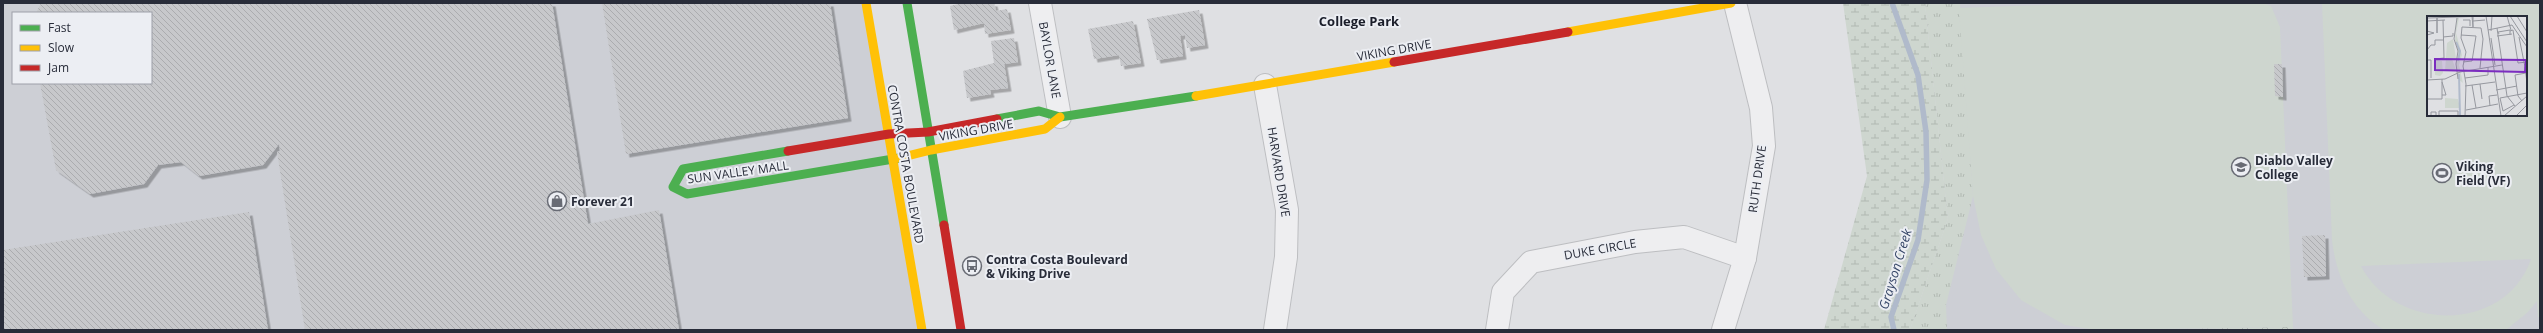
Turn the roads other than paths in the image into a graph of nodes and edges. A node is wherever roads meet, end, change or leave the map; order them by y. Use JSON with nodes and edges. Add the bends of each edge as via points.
{"nodes":[{"id":1,"x":866,"y":3,"type":"edge"},
{"id":2,"x":906,"y":3,"type":"edge"},
{"id":3,"x":1040,"y":3,"type":"edge"},
{"id":4,"x":1731,"y":3,"type":"edge"},
{"id":5,"x":1735,"y":3,"type":"edge"},
{"id":6,"x":1265,"y":85,"type":"junction"},
{"id":7,"x":1060,"y":117,"type":"junction"},
{"id":8,"x":928,"y":132,"type":"junction"},
{"id":9,"x":889,"y":134,"type":"junction"},
{"id":10,"x":931,"y":150,"type":"junction"},
{"id":11,"x":893,"y":160,"type":"junction"},
{"id":12,"x":1745,"y":258,"type":"junction"},
{"id":13,"x":922,"y":330,"type":"edge"},
{"id":14,"x":961,"y":330,"type":"edge"},
{"id":15,"x":1275,"y":330,"type":"edge"},
{"id":16,"x":1497,"y":330,"type":"edge"},
{"id":17,"x":1723,"y":330,"type":"edge"}],
"edges":[{"from":1,"to":9,"type":"street","name":"CONTRA COSTA BOULEVARD"},
{"from":2,"to":8,"type":"street"},
{"from":3,"to":7,"type":"street","name":"BAYLOR LANE"},
{"from":4,"to":6,"type":"street","name":"VIKING DRIVE"},
{"from":5,"to":12,"type":"street","name":"RUTH DRIVE","via":[[1761,108],[1764,146]]},
{"from":6,"to":7,"type":"street","name":"VIKING DRIVE"},
{"from":6,"to":15,"type":"street","name":"HARVARD DRIVE","via":[[1287,210],[1286,257]]},
{"from":7,"to":8,"type":"street","name":"VIKING DRIVE","via":[[1039,111]]},
{"from":7,"to":10,"type":"street","name":"VIKING DRIVE","via":[[1045,130]]},
{"from":8,"to":9,"type":"street","name":"VIKING DRIVE"},
{"from":8,"to":10,"type":"street"},
{"from":9,"to":11,"type":"street","name":"CONTRA COSTA BOULEVARD"},
{"from":9,"to":11,"type":"street","name":"SUN VALLEY MALL","via":[[682,169],[673,187],[687,194]]},
{"from":10,"to":11,"type":"street","name":"VIKING DRIVE"},
{"from":10,"to":14,"type":"street"},
{"from":11,"to":13,"type":"street","name":"CONTRA COSTA BOULEVARD"},
{"from":12,"to":16,"type":"street","name":"DUKE CIRCLE","via":[[1684,237],[1635,242],[1531,262],[1503,292]]},
{"from":12,"to":17,"type":"street","name":"RUTH DRIVE"}]}
